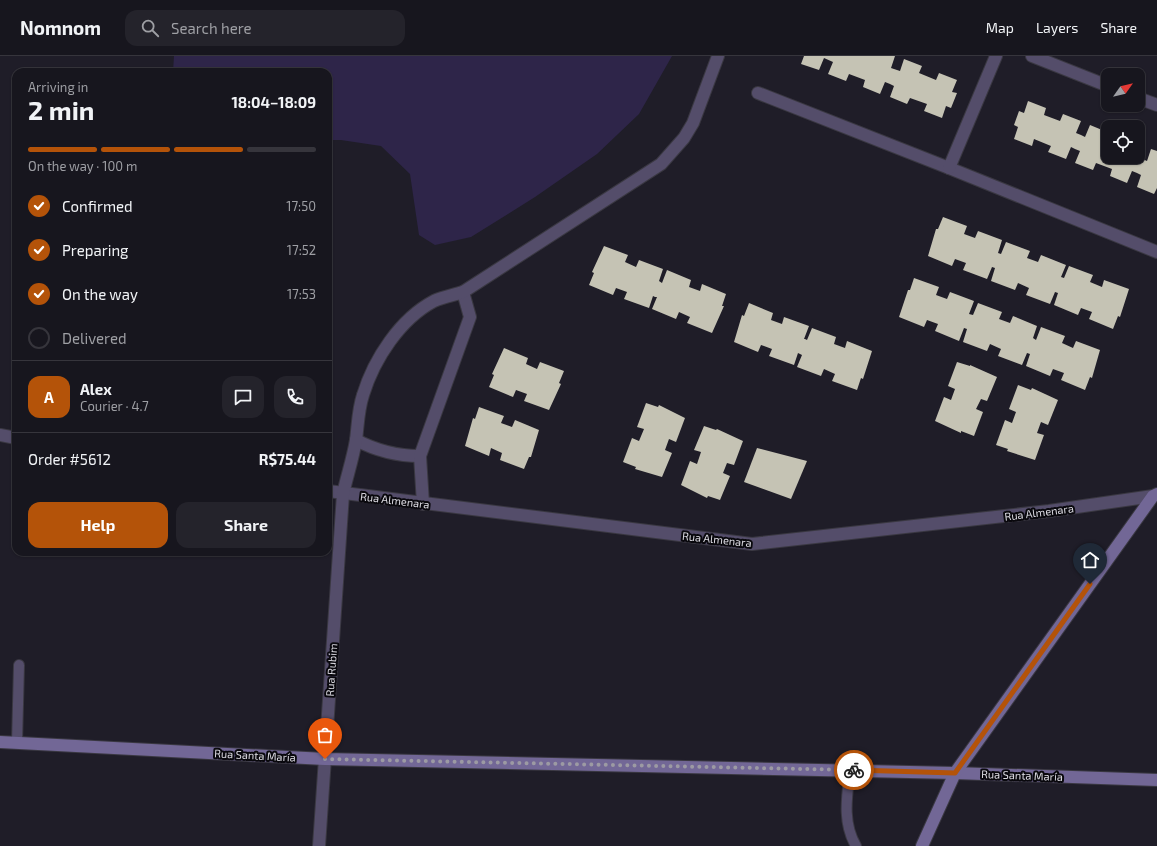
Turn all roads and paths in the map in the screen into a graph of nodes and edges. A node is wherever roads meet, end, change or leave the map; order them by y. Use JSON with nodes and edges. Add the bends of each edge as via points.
{"nodes":[{"id":1,"x":718,"y":56,"type":"edge"},
{"id":2,"x":996,"y":56,"type":"edge"},
{"id":3,"x":1032,"y":56,"type":"edge"},
{"id":4,"x":1101,"y":83,"type":"edge"},
{"id":5,"x":758,"y":93,"type":"dead end"},
{"id":6,"x":1145,"y":101,"type":"edge"},
{"id":7,"x":1157,"y":106,"type":"edge"},
{"id":8,"x":949,"y":168,"type":"junction"},
{"id":9,"x":1157,"y":252,"type":"edge"},
{"id":10,"x":463,"y":292,"type":"junction"},
{"id":11,"x":0,"y":435,"type":"edge"},
{"id":12,"x":12,"y":437,"type":"edge"},
{"id":13,"x":356,"y":440,"type":"junction"},
{"id":14,"x":420,"y":456,"type":"junction"},
{"id":15,"x":332,"y":492,"type":"edge"},
{"id":16,"x":343,"y":494,"type":"junction"},
{"id":17,"x":1155,"y":495,"type":"edge"},
{"id":18,"x":423,"y":504,"type":"junction"},
{"id":19,"x":19,"y":665,"type":"dead end"},
{"id":20,"x":0,"y":742,"type":"edge"},
{"id":21,"x":17,"y":743,"type":"junction"},
{"id":22,"x":325,"y":759,"type":"junction"},
{"id":23,"x":850,"y":770,"type":"junction"},
{"id":24,"x":955,"y":773,"type":"junction"},
{"id":25,"x":1157,"y":780,"type":"edge"},
{"id":26,"x":319,"y":846,"type":"edge"},
{"id":27,"x":856,"y":846,"type":"edge"},
{"id":28,"x":922,"y":846,"type":"edge"}],
"edges":[{"from":1,"to":10,"type":"street","name":"Rua Rubim","via":[[693,123],[684,138],[661,164]]},
{"from":2,"to":8,"type":"street"},
{"from":3,"to":4,"type":"street"},
{"from":5,"to":8,"type":"street"},
{"from":6,"to":7,"type":"street"},
{"from":8,"to":9,"type":"street"},
{"from":10,"to":13,"type":"street","name":"Rua Rubim","via":[[434,301],[413,317],[391,340],[371,374],[363,395]]},
{"from":10,"to":14,"type":"street","via":[[470,317]]},
{"from":11,"to":12,"type":"street"},
{"from":13,"to":14,"type":"street","via":[[391,454]]},
{"from":13,"to":16,"type":"street","name":"Rua Rubim"},
{"from":14,"to":18,"type":"street"},
{"from":15,"to":16,"type":"street","name":"Rua Almenara"},
{"from":16,"to":18,"type":"street","name":"Rua Almenara"},
{"from":16,"to":22,"type":"street","name":"Rua Rubim"},
{"from":17,"to":18,"type":"street","name":"Rua Almenara","via":[[1049,511],[752,544]]},
{"from":17,"to":24,"type":"street"},
{"from":19,"to":21,"type":"lane"},
{"from":20,"to":21,"type":"street","name":"Rua Santa María"},
{"from":21,"to":22,"type":"street","name":"Rua Santa María"},
{"from":22,"to":23,"type":"street","name":"Rua Santa María"},
{"from":22,"to":26,"type":"street","name":"Rua Rubim"},
{"from":23,"to":24,"type":"street","name":"Rua Santa María"},
{"from":23,"to":27,"type":"lane","via":[[846,816],[850,836]]},
{"from":24,"to":25,"type":"street","name":"Rua Santa María"},
{"from":24,"to":28,"type":"street"}]}
